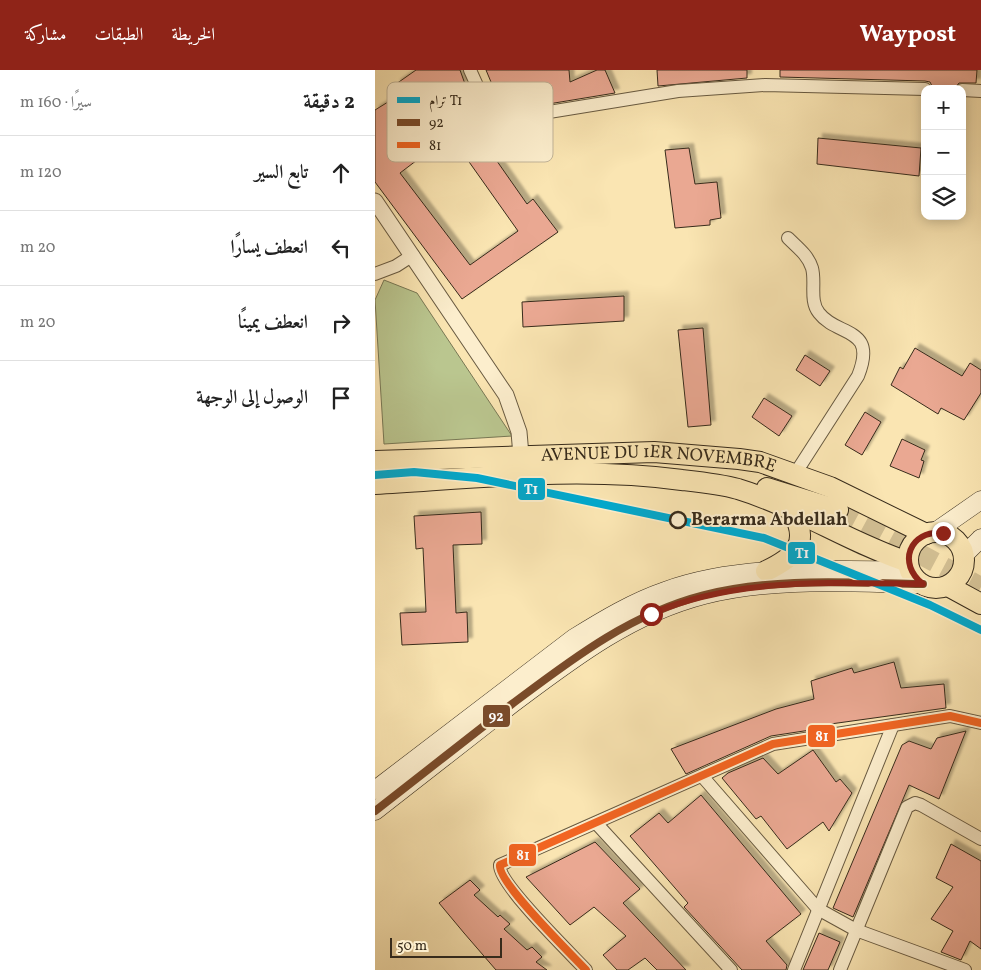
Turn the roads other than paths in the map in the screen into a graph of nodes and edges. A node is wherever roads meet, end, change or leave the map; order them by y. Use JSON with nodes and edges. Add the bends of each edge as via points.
{"nodes":[{"id":1,"x":470,"y":70,"type":"edge"},
{"id":2,"x":475,"y":82,"type":"edge"},
{"id":3,"x":921,"y":89,"type":"edge"},
{"id":4,"x":966,"y":90,"type":"edge"},
{"id":5,"x":981,"y":91,"type":"edge"},
{"id":6,"x":553,"y":111,"type":"edge"},
{"id":7,"x":375,"y":201,"type":"edge"},
{"id":8,"x":788,"y":238,"type":"dead end"},
{"id":9,"x":413,"y":255,"type":"junction"},
{"id":10,"x":375,"y":274,"type":"edge"},
{"id":11,"x":696,"y":456,"type":"junction"},
{"id":12,"x":375,"y":461,"type":"edge"},
{"id":13,"x":522,"y":466,"type":"junction"},
{"id":14,"x":624,"y":474,"type":"junction"},
{"id":15,"x":795,"y":474,"type":"junction"},
{"id":16,"x":375,"y":484,"type":"edge"},
{"id":17,"x":981,"y":500,"type":"edge"},
{"id":18,"x":793,"y":512,"type":"junction"},
{"id":19,"x":931,"y":533,"type":"junction"},
{"id":20,"x":981,"y":538,"type":"edge"},
{"id":21,"x":970,"y":561,"type":"edge"},
{"id":22,"x":766,"y":571,"type":"junction"},
{"id":23,"x":914,"y":572,"type":"junction"},
{"id":24,"x":948,"y":586,"type":"junction"},
{"id":25,"x":981,"y":604,"type":"edge"},
{"id":26,"x":981,"y":723,"type":"edge"},
{"id":27,"x":893,"y":725,"type":"junction"},
{"id":28,"x":702,"y":776,"type":"junction"},
{"id":29,"x":375,"y":790,"type":"edge"},
{"id":30,"x":375,"y":811,"type":"edge"},
{"id":31,"x":596,"y":823,"type":"junction"},
{"id":32,"x":981,"y":839,"type":"edge"},
{"id":33,"x":818,"y":909,"type":"junction"},
{"id":34,"x":856,"y":930,"type":"junction"},
{"id":35,"x":582,"y":969,"type":"edge"},
{"id":36,"x":731,"y":970,"type":"edge"},
{"id":37,"x":793,"y":970,"type":"edge"},
{"id":38,"x":840,"y":970,"type":"edge"},
{"id":39,"x":965,"y":970,"type":"edge"}],
"edges":[{"from":1,"to":2,"type":"street"},
{"from":3,"to":6,"type":"street","via":[[765,85],[678,91]]},
{"from":4,"to":5,"type":"street"},
{"from":7,"to":9,"type":"street"},
{"from":8,"to":15,"type":"street","via":[[812,267],[815,305],[819,314],[851,333],[860,342],[864,353],[859,376]]},
{"from":9,"to":10,"type":"street"},
{"from":9,"to":13,"type":"street","via":[[506,395],[519,432]]},
{"from":11,"to":13,"type":"main road","name":"AVENUE DU 1ER NOVEMBRE","via":[[654,452]]},
{"from":11,"to":14,"type":"main road","via":[[754,471],[838,510],[712,473]]},
{"from":11,"to":15,"type":"main road","name":"AVENUE DU 1ER NOVEMBRE","via":[[760,462]]},
{"from":12,"to":13,"type":"main road","name":"AVENUE DU 1ER NOVEMBRE"},
{"from":13,"to":14,"type":"main road","name":"AVENUE DU 1ER NOVEMBRE"},
{"from":13,"to":16,"type":"main road","name":"AVENUE DU 1ER NOVEMBRE"},
{"from":14,"to":18,"type":"main road","name":"AVENUE DU 1ER NOVEMBRE","via":[[735,488]]},
{"from":15,"to":19,"type":"main road","name":"AVENUE DU 1ER NOVEMBRE"},
{"from":17,"to":19,"type":"main road"},
{"from":18,"to":22,"type":"main road","via":[[801,534],[799,545],[786,562]]},
{"from":18,"to":23,"type":"main road","name":"AVENUE DU 1ER NOVEMBRE"},
{"from":19,"to":21,"type":"main road","via":[[950,536],[957,541]]},
{"from":19,"to":23,"type":"main road","via":[[915,542],[909,555]]},
{"from":20,"to":21,"type":"main road"},
{"from":21,"to":24,"type":"main road"},
{"from":22,"to":23,"type":"main road"},
{"from":22,"to":29,"type":"main road","via":[[684,585],[610,616],[574,638]]},
{"from":23,"to":24,"type":"main road","via":[[931,587]]},
{"from":23,"to":30,"type":"main road","via":[[832,583],[748,588],[675,603],[620,628],[563,665]]},
{"from":24,"to":25,"type":"main road"},
{"from":26,"to":27,"type":"street","via":[[950,716]]},
{"from":27,"to":28,"type":"street","via":[[773,744]]},
{"from":27,"to":33,"type":"street"},
{"from":28,"to":31,"type":"street"},
{"from":28,"to":33,"type":"street"},
{"from":31,"to":35,"type":"street","via":[[503,863],[499,868],[501,875]]},
{"from":31,"to":36,"type":"street"},
{"from":32,"to":34,"type":"street","via":[[921,805],[915,803],[907,807]]},
{"from":33,"to":34,"type":"street"},
{"from":33,"to":37,"type":"street"},
{"from":34,"to":38,"type":"street"},
{"from":34,"to":39,"type":"street"}]}
